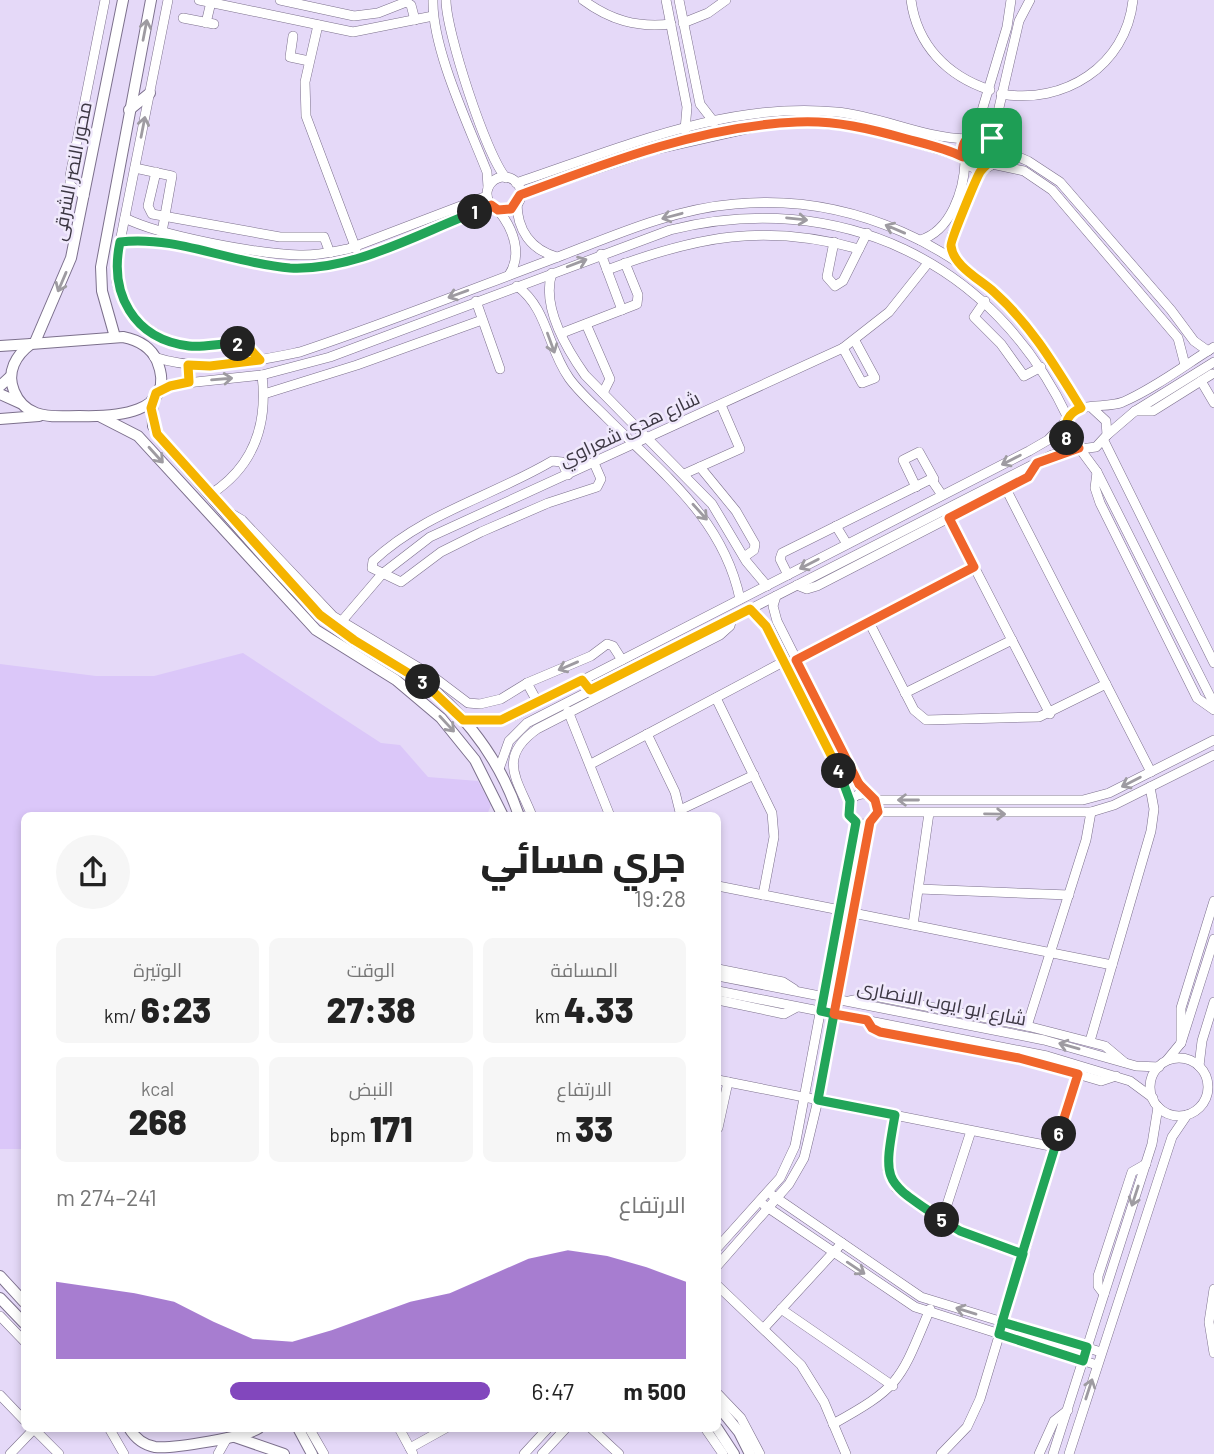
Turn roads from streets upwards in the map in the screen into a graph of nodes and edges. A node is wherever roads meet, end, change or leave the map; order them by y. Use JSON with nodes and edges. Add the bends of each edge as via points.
{"nodes":[{"id":1,"x":105,"y":0,"type":"edge"},
{"id":2,"x":123,"y":0,"type":"edge"},
{"id":3,"x":151,"y":0,"type":"edge"},
{"id":4,"x":169,"y":0,"type":"edge"},
{"id":5,"x":200,"y":0,"type":"edge"},
{"id":6,"x":433,"y":0,"type":"edge"},
{"id":7,"x":446,"y":0,"type":"edge"},
{"id":8,"x":583,"y":0,"type":"edge"},
{"id":9,"x":666,"y":0,"type":"edge"},
{"id":10,"x":679,"y":0,"type":"edge"},
{"id":11,"x":726,"y":0,"type":"edge"},
{"id":12,"x":911,"y":0,"type":"edge"},
{"id":13,"x":1011,"y":0,"type":"edge"},
{"id":14,"x":1017,"y":0,"type":"edge"},
{"id":15,"x":1030,"y":0,"type":"edge"},
{"id":16,"x":1133,"y":0,"type":"edge"},
{"id":17,"x":286,"y":1,"type":"edge"},
{"id":18,"x":211,"y":2,"type":"junction"},
{"id":19,"x":433,"y":16,"type":"junction"},
{"id":20,"x":183,"y":18,"type":"dead end"},
{"id":21,"x":286,"y":19,"type":"junction"},
{"id":22,"x":415,"y":20,"type":"junction"},
{"id":23,"x":683,"y":23,"type":"junction"},
{"id":24,"x":671,"y":24,"type":"junction"},
{"id":25,"x":318,"y":26,"type":"junction"},
{"id":26,"x":293,"y":36,"type":"dead end"},
{"id":27,"x":309,"y":61,"type":"junction"},
{"id":28,"x":989,"y":90,"type":"junction"},
{"id":29,"x":150,"y":93,"type":"junction"},
{"id":30,"x":1001,"y":94,"type":"junction"},
{"id":31,"x":130,"y":110,"type":"junction"},
{"id":32,"x":714,"y":122,"type":"junction"},
{"id":33,"x":685,"y":130,"type":"junction"},
{"id":34,"x":971,"y":137,"type":"junction"},
{"id":35,"x":992,"y":138,"type":"junction"},
{"id":36,"x":997,"y":148,"type":"junction"},
{"id":37,"x":964,"y":159,"type":"junction"},
{"id":38,"x":992,"y":163,"type":"junction"},
{"id":39,"x":135,"y":168,"type":"junction"},
{"id":40,"x":982,"y":169,"type":"junction"},
{"id":41,"x":156,"y":172,"type":"junction"},
{"id":42,"x":506,"y":178,"type":"junction"},
{"id":43,"x":516,"y":183,"type":"junction"},
{"id":44,"x":84,"y":196,"type":"junction"},
{"id":45,"x":491,"y":200,"type":"junction"},
{"id":46,"x":519,"y":200,"type":"junction"},
{"id":47,"x":166,"y":216,"type":"junction"},
{"id":48,"x":125,"y":218,"type":"junction"},
{"id":49,"x":705,"y":222,"type":"junction"},
{"id":50,"x":647,"y":223,"type":"junction"},
{"id":51,"x":238,"y":230,"type":"junction"},
{"id":52,"x":162,"y":232,"type":"junction"},
{"id":53,"x":867,"y":233,"type":"junction"},
{"id":54,"x":652,"y":235,"type":"junction"},
{"id":55,"x":708,"y":238,"type":"junction"},
{"id":56,"x":920,"y":240,"type":"junction"},
{"id":57,"x":120,"y":242,"type":"junction"},
{"id":58,"x":834,"y":242,"type":"junction"},
{"id":59,"x":531,"y":244,"type":"junction"},
{"id":60,"x":235,"y":246,"type":"junction"},
{"id":61,"x":355,"y":246,"type":"junction"},
{"id":62,"x":859,"y":249,"type":"junction"},
{"id":63,"x":515,"y":250,"type":"junction"},
{"id":64,"x":330,"y":253,"type":"junction"},
{"id":65,"x":601,"y":254,"type":"junction"},
{"id":66,"x":359,"y":257,"type":"junction"},
{"id":67,"x":556,"y":257,"type":"junction"},
{"id":68,"x":625,"y":263,"type":"junction"},
{"id":69,"x":928,"y":263,"type":"junction"},
{"id":70,"x":961,"y":264,"type":"junction"},
{"id":71,"x":607,"y":270,"type":"junction"},
{"id":72,"x":552,"y":273,"type":"junction"},
{"id":73,"x":509,"y":275,"type":"junction"},
{"id":74,"x":517,"y":286,"type":"junction"},
{"id":75,"x":476,"y":301,"type":"junction"},
{"id":76,"x":985,"y":301,"type":"junction"},
{"id":77,"x":622,"y":310,"type":"junction"},
{"id":78,"x":482,"y":320,"type":"junction"},
{"id":79,"x":586,"y":324,"type":"junction"},
{"id":80,"x":562,"y":332,"type":"junction"},
{"id":81,"x":392,"y":333,"type":"junction"},
{"id":82,"x":116,"y":337,"type":"junction"},
{"id":83,"x":855,"y":341,"type":"junction"},
{"id":84,"x":33,"y":343,"type":"junction"},
{"id":85,"x":0,"y":346,"type":"edge"},
{"id":86,"x":843,"y":348,"type":"junction"},
{"id":87,"x":1211,"y":349,"type":"edge"},
{"id":88,"x":398,"y":351,"type":"junction"},
{"id":89,"x":154,"y":356,"type":"junction"},
{"id":90,"x":260,"y":360,"type":"junction"},
{"id":91,"x":575,"y":360,"type":"junction"},
{"id":92,"x":188,"y":365,"type":"junction"},
{"id":93,"x":1185,"y":365,"type":"junction"},
{"id":94,"x":1041,"y":367,"type":"junction"},
{"id":95,"x":562,"y":368,"type":"junction"},
{"id":96,"x":500,"y":369,"type":"dead end"},
{"id":97,"x":1212,"y":370,"type":"edge"},
{"id":98,"x":262,"y":375,"type":"junction"},
{"id":99,"x":11,"y":376,"type":"junction"},
{"id":100,"x":1201,"y":381,"type":"junction"},
{"id":101,"x":189,"y":382,"type":"junction"},
{"id":102,"x":0,"y":386,"type":"edge"},
{"id":103,"x":603,"y":393,"type":"junction"},
{"id":104,"x":0,"y":394,"type":"edge"},
{"id":105,"x":264,"y":394,"type":"junction"},
{"id":106,"x":154,"y":396,"type":"junction"},
{"id":107,"x":1214,"y":403,"type":"edge"},
{"id":108,"x":21,"y":404,"type":"junction"},
{"id":109,"x":721,"y":405,"type":"junction"},
{"id":110,"x":1086,"y":408,"type":"junction"},
{"id":111,"x":1135,"y":411,"type":"junction"},
{"id":112,"x":49,"y":416,"type":"junction"},
{"id":113,"x":101,"y":417,"type":"junction"},
{"id":114,"x":0,"y":419,"type":"edge"},
{"id":115,"x":1067,"y":420,"type":"junction"},
{"id":116,"x":1105,"y":438,"type":"junction"},
{"id":117,"x":647,"y":439,"type":"junction"},
{"id":118,"x":634,"y":445,"type":"junction"},
{"id":119,"x":1080,"y":448,"type":"junction"},
{"id":120,"x":594,"y":463,"type":"junction"},
{"id":121,"x":1037,"y":463,"type":"junction"},
{"id":122,"x":700,"y":467,"type":"junction"},
{"id":123,"x":1097,"y":472,"type":"junction"},
{"id":124,"x":684,"y":474,"type":"junction"},
{"id":125,"x":568,"y":475,"type":"junction"},
{"id":126,"x":934,"y":479,"type":"junction"},
{"id":127,"x":201,"y":483,"type":"junction"},
{"id":128,"x":916,"y":487,"type":"junction"},
{"id":129,"x":1006,"y":489,"type":"junction"},
{"id":130,"x":190,"y":493,"type":"junction"},
{"id":131,"x":211,"y":494,"type":"junction"},
{"id":132,"x":942,"y":495,"type":"junction"},
{"id":133,"x":514,"y":499,"type":"junction"},
{"id":134,"x":461,"y":506,"type":"junction"},
{"id":135,"x":225,"y":510,"type":"junction"},
{"id":136,"x":522,"y":514,"type":"junction"},
{"id":137,"x":949,"y":518,"type":"junction"},
{"id":138,"x":467,"y":520,"type":"junction"},
{"id":139,"x":836,"y":526,"type":"junction"},
{"id":140,"x":847,"y":544,"type":"junction"},
{"id":141,"x":744,"y":557,"type":"junction"},
{"id":142,"x":974,"y":567,"type":"junction"},
{"id":143,"x":752,"y":569,"type":"junction"},
{"id":144,"x":382,"y":574,"type":"junction"},
{"id":145,"x":788,"y":575,"type":"junction"},
{"id":146,"x":736,"y":578,"type":"junction"},
{"id":147,"x":796,"y":585,"type":"junction"},
{"id":148,"x":767,"y":586,"type":"junction"},
{"id":149,"x":776,"y":596,"type":"junction"},
{"id":150,"x":740,"y":599,"type":"junction"},
{"id":151,"x":750,"y":609,"type":"junction"},
{"id":152,"x":732,"y":618,"type":"junction"},
{"id":153,"x":341,"y":622,"type":"junction"},
{"id":154,"x":869,"y":622,"type":"junction"},
{"id":155,"x":1012,"y":640,"type":"junction"},
{"id":156,"x":622,"y":660,"type":"junction"},
{"id":157,"x":796,"y":660,"type":"junction"},
{"id":158,"x":783,"y":662,"type":"junction"},
{"id":159,"x":1214,"y":663,"type":"edge"},
{"id":160,"x":409,"y":667,"type":"junction"},
{"id":161,"x":582,"y":680,"type":"junction"},
{"id":162,"x":527,"y":683,"type":"junction"},
{"id":163,"x":1106,"y":684,"type":"junction"},
{"id":164,"x":590,"y":690,"type":"junction"},
{"id":165,"x":905,"y":693,"type":"junction"},
{"id":166,"x":716,"y":698,"type":"junction"},
{"id":167,"x":538,"y":703,"type":"junction"},
{"id":168,"x":564,"y":703,"type":"junction"},
{"id":169,"x":1214,"y":704,"type":"edge"},
{"id":170,"x":1214,"y":710,"type":"edge"},
{"id":171,"x":520,"y":712,"type":"junction"},
{"id":172,"x":570,"y":714,"type":"junction"},
{"id":173,"x":1050,"y":714,"type":"junction"},
{"id":174,"x":463,"y":720,"type":"junction"},
{"id":175,"x":527,"y":723,"type":"junction"},
{"id":176,"x":648,"y":734,"type":"junction"},
{"id":177,"x":1214,"y":740,"type":"edge"},
{"id":178,"x":1214,"y":755,"type":"edge"},
{"id":179,"x":591,"y":764,"type":"junction"},
{"id":180,"x":499,"y":769,"type":"junction"},
{"id":181,"x":1151,"y":772,"type":"junction"},
{"id":182,"x":754,"y":775,"type":"junction"},
{"id":183,"x":1150,"y":787,"type":"junction"},
{"id":184,"x":871,"y":797,"type":"junction"},
{"id":185,"x":850,"y":801,"type":"junction"},
{"id":186,"x":501,"y":812,"type":"edge"},
{"id":187,"x":517,"y":812,"type":"edge"},
{"id":188,"x":530,"y":812,"type":"edge"},
{"id":189,"x":609,"y":812,"type":"edge"},
{"id":190,"x":680,"y":812,"type":"edge"},
{"id":191,"x":682,"y":812,"type":"edge"},
{"id":192,"x":878,"y":812,"type":"junction"},
{"id":193,"x":1091,"y":812,"type":"junction"},
{"id":194,"x":929,"y":813,"type":"junction"},
{"id":195,"x":856,"y":822,"type":"junction"},
{"id":196,"x":870,"y":822,"type":"junction"},
{"id":197,"x":721,"y":887,"type":"edge"},
{"id":198,"x":919,"y":889,"type":"junction"},
{"id":199,"x":763,"y":895,"type":"junction"},
{"id":200,"x":1069,"y":895,"type":"junction"},
{"id":201,"x":1214,"y":901,"type":"edge"},
{"id":202,"x":840,"y":910,"type":"junction"},
{"id":203,"x":853,"y":913,"type":"junction"},
{"id":204,"x":913,"y":925,"type":"junction"},
{"id":205,"x":1214,"y":939,"type":"edge"},
{"id":206,"x":1051,"y":953,"type":"junction"},
{"id":207,"x":1112,"y":965,"type":"junction"},
{"id":208,"x":721,"y":970,"type":"edge"},
{"id":209,"x":721,"y":977,"type":"edge"},
{"id":210,"x":795,"y":991,"type":"junction"},
{"id":211,"x":721,"y":992,"type":"edge"},
{"id":212,"x":824,"y":996,"type":"junction"},
{"id":213,"x":837,"y":999,"type":"junction"},
{"id":214,"x":721,"y":1001,"type":"edge"},
{"id":215,"x":849,"y":1002,"type":"junction"},
{"id":216,"x":1214,"y":1002,"type":"edge"},
{"id":217,"x":797,"y":1007,"type":"junction"},
{"id":218,"x":821,"y":1011,"type":"junction"},
{"id":219,"x":834,"y":1014,"type":"junction"},
{"id":220,"x":867,"y":1020,"type":"junction"},
{"id":221,"x":1027,"y":1026,"type":"junction"},
{"id":222,"x":1090,"y":1041,"type":"junction"},
{"id":223,"x":1181,"y":1044,"type":"junction"},
{"id":224,"x":1125,"y":1063,"type":"junction"},
{"id":225,"x":1162,"y":1064,"type":"junction"},
{"id":226,"x":1199,"y":1066,"type":"junction"},
{"id":227,"x":1078,"y":1074,"type":"junction"},
{"id":228,"x":1116,"y":1076,"type":"junction"},
{"id":229,"x":1206,"y":1076,"type":"junction"},
{"id":230,"x":721,"y":1081,"type":"edge"},
{"id":231,"x":729,"y":1082,"type":"junction"},
{"id":232,"x":1214,"y":1085,"type":"edge"},
{"id":233,"x":805,"y":1097,"type":"junction"},
{"id":234,"x":818,"y":1100,"type":"junction"},
{"id":235,"x":1155,"y":1102,"type":"junction"},
{"id":236,"x":1200,"y":1106,"type":"junction"},
{"id":237,"x":1214,"y":1107,"type":"edge"},
{"id":238,"x":895,"y":1115,"type":"junction"},
{"id":239,"x":1188,"y":1115,"type":"junction"},
{"id":240,"x":721,"y":1116,"type":"edge"},
{"id":241,"x":971,"y":1131,"type":"junction"},
{"id":242,"x":1055,"y":1147,"type":"junction"},
{"id":243,"x":773,"y":1195,"type":"junction"},
{"id":244,"x":760,"y":1202,"type":"junction"},
{"id":245,"x":768,"y":1208,"type":"junction"},
{"id":246,"x":942,"y":1220,"type":"junction"},
{"id":247,"x":842,"y":1243,"type":"junction"},
{"id":248,"x":721,"y":1244,"type":"edge"},
{"id":249,"x":833,"y":1252,"type":"junction"},
{"id":250,"x":1023,"y":1254,"type":"junction"},
{"id":251,"x":721,"y":1262,"type":"edge"},
{"id":252,"x":0,"y":1276,"type":"edge"},
{"id":253,"x":721,"y":1289,"type":"edge"},
{"id":254,"x":1214,"y":1289,"type":"edge"},
{"id":255,"x":0,"y":1298,"type":"edge"},
{"id":256,"x":21,"y":1299,"type":"edge"},
{"id":257,"x":933,"y":1301,"type":"junction"},
{"id":258,"x":782,"y":1309,"type":"junction"},
{"id":259,"x":929,"y":1312,"type":"junction"},
{"id":260,"x":0,"y":1316,"type":"edge"},
{"id":261,"x":21,"y":1320,"type":"edge"},
{"id":262,"x":1002,"y":1322,"type":"junction"},
{"id":263,"x":764,"y":1328,"type":"junction"},
{"id":264,"x":999,"y":1334,"type":"junction"},
{"id":265,"x":21,"y":1338,"type":"edge"},
{"id":266,"x":1087,"y":1347,"type":"junction"},
{"id":267,"x":1101,"y":1352,"type":"junction"},
{"id":268,"x":1214,"y":1353,"type":"edge"},
{"id":269,"x":1083,"y":1361,"type":"junction"},
{"id":270,"x":1097,"y":1365,"type":"junction"},
{"id":271,"x":892,"y":1386,"type":"junction"},
{"id":272,"x":0,"y":1395,"type":"edge"},
{"id":273,"x":721,"y":1397,"type":"edge"},
{"id":274,"x":721,"y":1410,"type":"edge"},
{"id":275,"x":1068,"y":1410,"type":"junction"},
{"id":276,"x":21,"y":1417,"type":"edge"},
{"id":277,"x":833,"y":1424,"type":"junction"},
{"id":278,"x":30,"y":1432,"type":"edge"},
{"id":279,"x":36,"y":1432,"type":"edge"},
{"id":280,"x":110,"y":1432,"type":"edge"},
{"id":281,"x":132,"y":1432,"type":"edge"},
{"id":282,"x":247,"y":1432,"type":"edge"},
{"id":283,"x":301,"y":1432,"type":"edge"},
{"id":284,"x":400,"y":1432,"type":"edge"},
{"id":285,"x":440,"y":1432,"type":"edge"},
{"id":286,"x":544,"y":1432,"type":"edge"},
{"id":287,"x":562,"y":1432,"type":"edge"},
{"id":288,"x":595,"y":1432,"type":"edge"},
{"id":289,"x":708,"y":1432,"type":"edge"},
{"id":290,"x":720,"y":1432,"type":"edge"},
{"id":291,"x":231,"y":1437,"type":"junction"},
{"id":292,"x":139,"y":1440,"type":"junction"},
{"id":293,"x":199,"y":1441,"type":"junction"},
{"id":294,"x":313,"y":1448,"type":"edge"},
{"id":295,"x":412,"y":1451,"type":"edge"},
{"id":296,"x":10,"y":1454,"type":"edge"},
{"id":297,"x":58,"y":1454,"type":"edge"},
{"id":298,"x":124,"y":1454,"type":"edge"},
{"id":299,"x":144,"y":1454,"type":"edge"},
{"id":300,"x":195,"y":1454,"type":"edge"},
{"id":301,"x":218,"y":1454,"type":"edge"},
{"id":302,"x":284,"y":1454,"type":"edge"},
{"id":303,"x":324,"y":1454,"type":"edge"},
{"id":304,"x":524,"y":1454,"type":"edge"},
{"id":305,"x":542,"y":1454,"type":"edge"},
{"id":306,"x":619,"y":1454,"type":"edge"},
{"id":307,"x":723,"y":1454,"type":"edge"},
{"id":308,"x":734,"y":1454,"type":"edge"},
{"id":309,"x":750,"y":1454,"type":"edge"},
{"id":310,"x":761,"y":1454,"type":"edge"},
{"id":311,"x":846,"y":1454,"type":"edge"},
{"id":312,"x":941,"y":1454,"type":"edge"},
{"id":313,"x":1039,"y":1454,"type":"edge"},
{"id":314,"x":1052,"y":1454,"type":"edge"},
{"id":315,"x":1069,"y":1454,"type":"edge"}],
"edges":[{"from":1,"to":44,"type":"street","via":[[70,176],[75,192]]},
{"from":2,"to":44,"type":"street","name":"محور النصر الشرقى"},
{"from":31,"to":3,"type":"street","one_way":true},
{"from":4,"to":29,"type":"street"},
{"from":5,"to":18,"type":"street"},
{"from":6,"to":19,"type":"street"},
{"from":7,"to":42,"type":"street","via":[[455,52]]},
{"from":8,"to":24,"type":"street","via":[[630,24]]},
{"from":9,"to":24,"type":"street"},
{"from":10,"to":23,"type":"street"},
{"from":11,"to":23,"type":"street"},
{"from":12,"to":28,"type":"street","via":[[932,52],[962,79]]},
{"from":13,"to":28,"type":"street"},
{"from":14,"to":15,"type":"street"},
{"from":15,"to":30,"type":"street","via":[[1019,21]]},
{"from":16,"to":30,"type":"street","via":[[1120,41],[1106,62],[1087,78],[1045,95]]},
{"from":17,"to":21,"type":"street"},
{"from":17,"to":22,"type":"street","via":[[354,16],[406,2]]},
{"from":18,"to":20,"type":"street","via":[[210,24]]},
{"from":18,"to":21,"type":"street"},
{"from":19,"to":22,"type":"street"},
{"from":19,"to":45,"type":"street","via":[[487,172]]},
{"from":21,"to":25,"type":"street"},
{"from":22,"to":25,"type":"street","via":[[362,32]]},
{"from":23,"to":32,"type":"street","via":[[700,104]]},
{"from":24,"to":33,"type":"street","via":[[687,107]]},
{"from":25,"to":27,"type":"street"},
{"from":26,"to":27,"type":"street","via":[[290,57]]},
{"from":27,"to":61,"type":"street","via":[[306,116]]},
{"from":28,"to":34,"type":"street"},
{"from":29,"to":31,"type":"street"},
{"from":39,"to":29,"type":"street","one_way":true},
{"from":30,"to":35,"type":"street"},
{"from":31,"to":82,"type":"street","via":[[101,267],[102,291]]},
{"from":32,"to":33,"type":"street"},
{"from":32,"to":34,"type":"street","via":[[766,112],[838,112]]},
{"from":33,"to":43,"type":"street"},
{"from":34,"to":35,"type":"street"},
{"from":34,"to":37,"type":"street","via":[[962,147]]},
{"from":35,"to":36,"type":"street"},
{"from":36,"to":38,"type":"street"},
{"from":36,"to":87,"type":"street","via":[[1060,182],[1194,341]]},
{"from":37,"to":40,"type":"street"},
{"from":37,"to":46,"type":"street","via":[[864,127],[775,124],[653,150]]},
{"from":37,"to":56,"type":"street","via":[[961,190],[949,215],[936,232]]},
{"from":38,"to":40,"type":"street"},
{"from":38,"to":93,"type":"street","via":[[1024,171],[1059,198],[1178,338]]},
{"from":39,"to":41,"type":"street"},
{"from":39,"to":48,"type":"street"},
{"from":40,"to":70,"type":"street","via":[[951,239],[952,252]]},
{"from":41,"to":47,"type":"street","via":[[148,209]]},
{"from":41,"to":47,"type":"street","via":[[173,179]]},
{"from":42,"to":43,"type":"street"},
{"from":42,"to":45,"type":"street","via":[[494,180]]},
{"from":43,"to":46,"type":"street"},
{"from":44,"to":84,"type":"street","name":"محور النصر الشرقى","one_way":true,"via":[[71,258]]},
{"from":45,"to":46,"type":"street","via":[[507,210]]},
{"from":45,"to":61,"type":"street"},
{"from":45,"to":63,"type":"street","via":[[510,227]]},
{"from":45,"to":66,"type":"street"},
{"from":46,"to":59,"type":"street","via":[[520,222]]},
{"from":47,"to":51,"type":"street"},
{"from":47,"to":52,"type":"street"},
{"from":48,"to":52,"type":"street"},
{"from":48,"to":57,"type":"street"},
{"from":49,"to":53,"type":"street","one_way":true,"via":[[787,218]]},
{"from":49,"to":54,"type":"street"},
{"from":49,"to":55,"type":"street"},
{"from":50,"to":54,"type":"street"},
{"from":56,"to":50,"type":"street","one_way":true,"via":[[856,215],[791,203],[715,206]]},
{"from":50,"to":67,"type":"street"},
{"from":51,"to":60,"type":"street"},
{"from":51,"to":64,"type":"street","via":[[280,237],[324,237]]},
{"from":52,"to":60,"type":"street"},
{"from":53,"to":62,"type":"street"},
{"from":53,"to":69,"type":"street"},
{"from":54,"to":65,"type":"street"},
{"from":55,"to":58,"type":"street","via":[[765,233]]},
{"from":55,"to":68,"type":"street"},
{"from":56,"to":70,"type":"street"},
{"from":57,"to":66,"type":"street","via":[[144,240],[291,268],[327,266]]},
{"from":57,"to":90,"type":"street","via":[[117,286],[143,325],[181,345],[241,345]]},
{"from":58,"to":62,"type":"street"},
{"from":58,"to":62,"type":"street","via":[[827,277],[832,286],[842,283]]},
{"from":59,"to":63,"type":"street","via":[[525,251]]},
{"from":59,"to":67,"type":"street"},
{"from":60,"to":64,"type":"street","via":[[301,256]]},
{"from":61,"to":64,"type":"street"},
{"from":61,"to":66,"type":"street"},
{"from":63,"to":73,"type":"street"},
{"from":65,"to":71,"type":"street"},
{"from":72,"to":65,"type":"street","one_way":true},
{"from":67,"to":73,"type":"street"},
{"from":68,"to":71,"type":"street"},
{"from":68,"to":77,"type":"street","via":[[639,299],[635,306]]},
{"from":69,"to":76,"type":"street"},
{"from":69,"to":83,"type":"street","name":"شارع هدى شعراوي","via":[[889,312]]},
{"from":70,"to":110,"type":"street","via":[[1008,304],[1037,337]]},
{"from":71,"to":77,"type":"street"},
{"from":72,"to":74,"type":"street"},
{"from":72,"to":80,"type":"street","via":[[549,295]]},
{"from":73,"to":90,"type":"street","one_way":true,"via":[[334,341]]},
{"from":74,"to":75,"type":"street"},
{"from":74,"to":95,"type":"street","one_way":true,"via":[[538,306]]},
{"from":75,"to":78,"type":"street"},
{"from":75,"to":81,"type":"street"},
{"from":76,"to":94,"type":"street"},
{"from":76,"to":94,"type":"street","via":[[974,317],[1025,376]]},
{"from":77,"to":79,"type":"street"},
{"from":78,"to":88,"type":"street"},
{"from":78,"to":96,"type":"street"},
{"from":79,"to":80,"type":"street"},
{"from":79,"to":103,"type":"street","via":[[610,379]]},
{"from":80,"to":91,"type":"street"},
{"from":81,"to":88,"type":"street"},
{"from":81,"to":98,"type":"street"},
{"from":82,"to":84,"type":"street"},
{"from":82,"to":89,"type":"street","via":[[138,341]]},
{"from":83,"to":86,"type":"street","name":"شارع هدى شعراوي"},
{"from":83,"to":86,"type":"street","via":[[876,378],[862,383]]},
{"from":84,"to":85,"type":"street"},
{"from":84,"to":99,"type":"street","name":"محور النصر الشرقى","via":[[17,357]]},
{"from":86,"to":109,"type":"street","name":"شارع هدى شعراوي"},
{"from":87,"to":93,"type":"street"},
{"from":88,"to":105,"type":"street"},
{"from":89,"to":92,"type":"street"},
{"from":89,"to":106,"type":"street","via":[[160,379]]},
{"from":90,"to":92,"type":"street"},
{"from":91,"to":95,"type":"street"},
{"from":91,"to":103,"type":"street"},
{"from":92,"to":101,"type":"street"},
{"from":93,"to":110,"type":"street","via":[[1125,401]]},
{"from":94,"to":115,"type":"street"},
{"from":95,"to":118,"type":"street"},
{"from":97,"to":100,"type":"street"},
{"from":97,"to":111,"type":"street"},
{"from":101,"to":98,"type":"street","one_way":true},
{"from":98,"to":105,"type":"street"},
{"from":99,"to":102,"type":"street","name":"محور النصر الشرقى"},
{"from":99,"to":108,"type":"street"},
{"from":100,"to":107,"type":"street"},
{"from":100,"to":111,"type":"street","via":[[1153,411]]},
{"from":101,"to":106,"type":"street"},
{"from":103,"to":117,"type":"street"},
{"from":104,"to":108,"type":"street"},
{"from":105,"to":131,"type":"street","via":[[253,450],[240,471]]},
{"from":106,"to":113,"type":"street","via":[[129,414]]},
{"from":106,"to":127,"type":"street","via":[[151,417],[157,434]]},
{"from":108,"to":112,"type":"street"},
{"from":109,"to":117,"type":"street","name":"شارع هدى شعراوي"},
{"from":109,"to":122,"type":"street","via":[[741,447]]},
{"from":110,"to":115,"type":"street"},
{"from":110,"to":116,"type":"street","via":[[1106,421]]},
{"from":111,"to":116,"type":"street"},
{"from":112,"to":113,"type":"street"},
{"from":112,"to":114,"type":"street"},
{"from":113,"to":130,"type":"street","one_way":true,"via":[[138,436]]},
{"from":115,"to":119,"type":"street","via":[[1066,435]]},
{"from":115,"to":132,"type":"street","one_way":true,"via":[[1040,445]]},
{"from":116,"to":119,"type":"street","via":[[1096,447]]},
{"from":116,"to":159,"type":"street"},
{"from":117,"to":118,"type":"street","name":"شارع هدى شعراوي"},
{"from":117,"to":124,"type":"street"},
{"from":118,"to":120,"type":"street","name":"شارع هدى شعراوي"},
{"from":118,"to":146,"type":"street","one_way":true,"via":[[708,522]]},
{"from":119,"to":121,"type":"street"},
{"from":119,"to":123,"type":"street"},
{"from":120,"to":125,"type":"street","name":"شارع هدى شعراوي"},
{"from":120,"to":136,"type":"street","via":[[601,479],[597,487]]},
{"from":121,"to":129,"type":"street","via":[[1028,477]]},
{"from":121,"to":147,"type":"street"},
{"from":122,"to":124,"type":"street"},
{"from":122,"to":141,"type":"street","via":[[734,508],[755,544]]},
{"from":123,"to":169,"type":"street"},
{"from":123,"to":170,"type":"street","via":[[1095,488],[1102,509],[1197,698]]},
{"from":124,"to":141,"type":"street","via":[[721,514]]},
{"from":125,"to":133,"type":"street","name":"شارع هدى شعراوي"},
{"from":125,"to":134,"type":"street","via":[[562,462],[552,461]]},
{"from":126,"to":128,"type":"street"},
{"from":126,"to":128,"type":"street","via":[[919,452],[903,460]]},
{"from":126,"to":132,"type":"street"},
{"from":127,"to":130,"type":"street"},
{"from":127,"to":131,"type":"street"},
{"from":128,"to":139,"type":"street"},
{"from":129,"to":137,"type":"street"},
{"from":129,"to":163,"type":"street"},
{"from":130,"to":186,"type":"street","one_way":true,"via":[[316,630],[396,680],[441,718],[475,760]]},
{"from":131,"to":135,"type":"street"},
{"from":132,"to":140,"type":"street"},
{"from":133,"to":136,"type":"street"},
{"from":133,"to":138,"type":"street","name":"شارع هدى شعراوي"},
{"from":134,"to":138,"type":"street"},
{"from":134,"to":144,"type":"street","via":[[382,552],[371,565]]},
{"from":135,"to":153,"type":"street","via":[[242,520]]},
{"from":135,"to":160,"type":"street","via":[[320,615],[354,640]]},
{"from":136,"to":144,"type":"street","via":[[441,552],[404,580]]},
{"from":137,"to":142,"type":"street"},
{"from":137,"to":147,"type":"street","via":[[812,588]]},
{"from":138,"to":144,"type":"street","name":"شارع هدى شعراوي","via":[[413,548]]},
{"from":139,"to":140,"type":"street"},
{"from":139,"to":145,"type":"street","via":[[782,553],[780,559]]},
{"from":140,"to":145,"type":"street","one_way":true},
{"from":141,"to":143,"type":"street"},
{"from":142,"to":154,"type":"street"},
{"from":142,"to":155,"type":"street"},
{"from":143,"to":146,"type":"street","via":[[746,577]]},
{"from":143,"to":148,"type":"street"},
{"from":144,"to":153,"type":"street","name":"شارع هدى شعراوي"},
{"from":145,"to":148,"type":"street"},
{"from":146,"to":150,"type":"street"},
{"from":147,"to":149,"type":"street"},
{"from":148,"to":150,"type":"street"},
{"from":149,"to":151,"type":"street"},
{"from":149,"to":157,"type":"street","via":[[777,621]]},
{"from":150,"to":156,"type":"street"},
{"from":151,"to":152,"type":"street"},
{"from":151,"to":158,"type":"street","via":[[761,619]]},
{"from":152,"to":164,"type":"street"},
{"from":152,"to":172,"type":"street","via":[[720,635]]},
{"from":153,"to":160,"type":"street"},
{"from":154,"to":157,"type":"street"},
{"from":154,"to":165,"type":"street"},
{"from":155,"to":165,"type":"street"},
{"from":155,"to":173,"type":"street"},
{"from":156,"to":161,"type":"street"},
{"from":156,"to":162,"type":"street","one_way":true,"via":[[607,644]]},
{"from":157,"to":184,"type":"street","via":[[853,772]]},
{"from":158,"to":166,"type":"street"},
{"from":158,"to":185,"type":"street"},
{"from":160,"to":162,"type":"street","via":[[468,703],[492,703]]},
{"from":160,"to":174,"type":"street"},
{"from":161,"to":164,"type":"street"},
{"from":161,"to":167,"type":"street"},
{"from":162,"to":167,"type":"street"},
{"from":163,"to":173,"type":"street"},
{"from":163,"to":181,"type":"street"},
{"from":164,"to":168,"type":"street"},
{"from":165,"to":173,"type":"street","via":[[917,714],[931,721],[1027,719]]},
{"from":166,"to":176,"type":"street"},
{"from":166,"to":182,"type":"street"},
{"from":167,"to":171,"type":"street"},
{"from":168,"to":172,"type":"street"},
{"from":168,"to":175,"type":"street"},
{"from":171,"to":174,"type":"street","via":[[489,722]]},
{"from":171,"to":175,"type":"street"},
{"from":172,"to":179,"type":"street"},
{"from":172,"to":188,"type":"street","via":[[529,735],[514,756],[515,781]]},
{"from":174,"to":180,"type":"street"},
{"from":175,"to":180,"type":"street","via":[[509,741]]},
{"from":176,"to":179,"type":"street"},
{"from":176,"to":190,"type":"street"},
{"from":177,"to":181,"type":"street"},
{"from":178,"to":183,"type":"street"},
{"from":179,"to":189,"type":"street"},
{"from":180,"to":187,"type":"street"},
{"from":181,"to":184,"type":"street","one_way":true,"via":[[1083,800]]},
{"from":182,"to":191,"type":"street"},
{"from":182,"to":199,"type":"street","via":[[774,825]]},
{"from":183,"to":193,"type":"street"},
{"from":183,"to":207,"type":"street","via":[[1151,831]]},
{"from":184,"to":185,"type":"street","via":[[858,795]]},
{"from":184,"to":192,"type":"street"},
{"from":185,"to":195,"type":"street","via":[[849,815]]},
{"from":192,"to":194,"type":"street"},
{"from":192,"to":196,"type":"street"},
{"from":194,"to":193,"type":"street","one_way":true},
{"from":193,"to":200,"type":"street"},
{"from":194,"to":198,"type":"street"},
{"from":195,"to":196,"type":"street"},
{"from":195,"to":202,"type":"street"},
{"from":196,"to":203,"type":"street"},
{"from":197,"to":199,"type":"street"},
{"from":198,"to":200,"type":"street"},
{"from":198,"to":204,"type":"street"},
{"from":199,"to":202,"type":"street"},
{"from":200,"to":206,"type":"street"},
{"from":201,"to":223,"type":"street","via":[[1181,1008]]},
{"from":202,"to":212,"type":"street"},
{"from":203,"to":204,"type":"street"},
{"from":203,"to":213,"type":"street"},
{"from":204,"to":206,"type":"street"},
{"from":205,"to":223,"type":"street"},
{"from":206,"to":207,"type":"street"},
{"from":206,"to":221,"type":"street"},
{"from":207,"to":222,"type":"street"},
{"from":208,"to":210,"type":"street","via":[[783,982]]},
{"from":209,"to":210,"type":"street","name":"شارع ابو ايوب الانصارى"},
{"from":210,"to":212,"type":"street","name":"شارع ابو ايوب الانصارى"},
{"from":211,"to":217,"type":"street","name":"شارع ابو ايوب الانصارى"},
{"from":212,"to":213,"type":"street","name":"شارع ابو ايوب الانصارى"},
{"from":212,"to":218,"type":"street"},
{"from":213,"to":215,"type":"street","name":"شارع ابو ايوب الانصارى"},
{"from":213,"to":219,"type":"street"},
{"from":214,"to":217,"type":"street","via":[[784,1014]]},
{"from":215,"to":221,"type":"street","via":[[874,996]]},
{"from":224,"to":215,"type":"street","name":"شارع ابو ايوب الانصارى","one_way":true,"via":[[1044,1040]]},
{"from":216,"to":226,"type":"street"},
{"from":217,"to":218,"type":"street","name":"شارع ابو ايوب الانصارى"},
{"from":218,"to":219,"type":"street","name":"شارع ابو ايوب الانصارى"},
{"from":218,"to":233,"type":"street"},
{"from":219,"to":220,"type":"street","name":"شارع ابو ايوب الانصارى"},
{"from":219,"to":234,"type":"street"},
{"from":220,"to":227,"type":"street","via":[[880,1032]]},
{"from":220,"to":228,"type":"street","name":"شارع ابو ايوب الانصارى","via":[[1047,1056]]},
{"from":221,"to":222,"type":"street"},
{"from":222,"to":224,"type":"street","via":[[1105,1046]]},
{"from":223,"to":225,"type":"street"},
{"from":224,"to":225,"type":"street","name":"شارع ابو ايوب الانصارى"},
{"from":225,"to":226,"type":"street","via":[[1183,1059]]},
{"from":225,"to":235,"type":"street","via":[[1152,1078]]},
{"from":226,"to":229,"type":"street"},
{"from":227,"to":228,"type":"street","via":[[1101,1081]]},
{"from":227,"to":242,"type":"street"},
{"from":228,"to":235,"type":"street","name":"شارع ابو ايوب الانصارى","via":[[1130,1081]]},
{"from":229,"to":232,"type":"street"},
{"from":229,"to":236,"type":"street","via":[[1207,1095]]},
{"from":230,"to":231,"type":"street"},
{"from":231,"to":233,"type":"street"},
{"from":231,"to":240,"type":"street"},
{"from":233,"to":234,"type":"street"},
{"from":233,"to":243,"type":"street","via":[[792,1154]]},
{"from":234,"to":238,"type":"street"},
{"from":234,"to":243,"type":"street","via":[[804,1158]]},
{"from":235,"to":239,"type":"street","via":[[1171,1115]]},
{"from":235,"to":266,"type":"street","one_way":true,"via":[[1146,1164]]},
{"from":236,"to":237,"type":"street"},
{"from":236,"to":239,"type":"street"},
{"from":238,"to":241,"type":"street"},
{"from":238,"to":246,"type":"street","via":[[888,1175],[896,1188]]},
{"from":239,"to":267,"type":"street","via":[[1172,1137]]},
{"from":241,"to":242,"type":"street"},
{"from":241,"to":246,"type":"street"},
{"from":242,"to":250,"type":"street"},
{"from":243,"to":244,"type":"street"},
{"from":243,"to":245,"type":"street"},
{"from":243,"to":247,"type":"street"},
{"from":244,"to":245,"type":"street"},
{"from":244,"to":248,"type":"street"},
{"from":245,"to":249,"type":"street"},
{"from":245,"to":251,"type":"street"},
{"from":246,"to":250,"type":"street"},
{"from":247,"to":249,"type":"street"},
{"from":247,"to":257,"type":"street","via":[[909,1291]]},
{"from":249,"to":258,"type":"street"},
{"from":249,"to":259,"type":"street","one_way":true,"via":[[903,1300]]},
{"from":250,"to":262,"type":"street"},
{"from":252,"to":256,"type":"street"},
{"from":253,"to":263,"type":"street"},
{"from":254,"to":268,"type":"street","via":[[1209,1322]]},
{"from":255,"to":261,"type":"street"},
{"from":257,"to":259,"type":"street"},
{"from":262,"to":257,"type":"street","one_way":true},
{"from":258,"to":263,"type":"street"},
{"from":258,"to":271,"type":"street"},
{"from":259,"to":264,"type":"street"},
{"from":259,"to":271,"type":"street","via":[[905,1369]]},
{"from":260,"to":265,"type":"street"},
{"from":262,"to":264,"type":"street"},
{"from":262,"to":266,"type":"street"},
{"from":263,"to":277,"type":"street","via":[[814,1383]]},
{"from":264,"to":269,"type":"street"},
{"from":264,"to":312,"type":"street","via":[[974,1414]]},
{"from":266,"to":267,"type":"street"},
{"from":266,"to":269,"type":"street"},
{"from":267,"to":270,"type":"street"},
{"from":269,"to":270,"type":"street"},
{"from":269,"to":275,"type":"street"},
{"from":315,"to":270,"type":"street","one_way":true},
{"from":271,"to":277,"type":"street"},
{"from":272,"to":276,"type":"street"},
{"from":273,"to":310,"type":"street","via":[[748,1428]]},
{"from":274,"to":309,"type":"street"},
{"from":275,"to":313,"type":"street","via":[[1054,1421]]},
{"from":275,"to":314,"type":"street"},
{"from":277,"to":311,"type":"street"},
{"from":278,"to":296,"type":"street"},
{"from":279,"to":297,"type":"street"},
{"from":280,"to":298,"type":"street"},
{"from":281,"to":292,"type":"street"},
{"from":282,"to":291,"type":"street"},
{"from":283,"to":294,"type":"street"},
{"from":284,"to":295,"type":"street"},
{"from":285,"to":295,"type":"street"},
{"from":286,"to":304,"type":"street"},
{"from":287,"to":305,"type":"street"},
{"from":288,"to":306,"type":"street"},
{"from":289,"to":307,"type":"street"},
{"from":290,"to":308,"type":"street"},
{"from":291,"to":293,"type":"street"},
{"from":291,"to":301,"type":"street"},
{"from":291,"to":302,"type":"street"},
{"from":292,"to":293,"type":"street","via":[[155,1447]]},
{"from":292,"to":299,"type":"street"},
{"from":293,"to":300,"type":"street"},
{"from":294,"to":303,"type":"street"}]}
